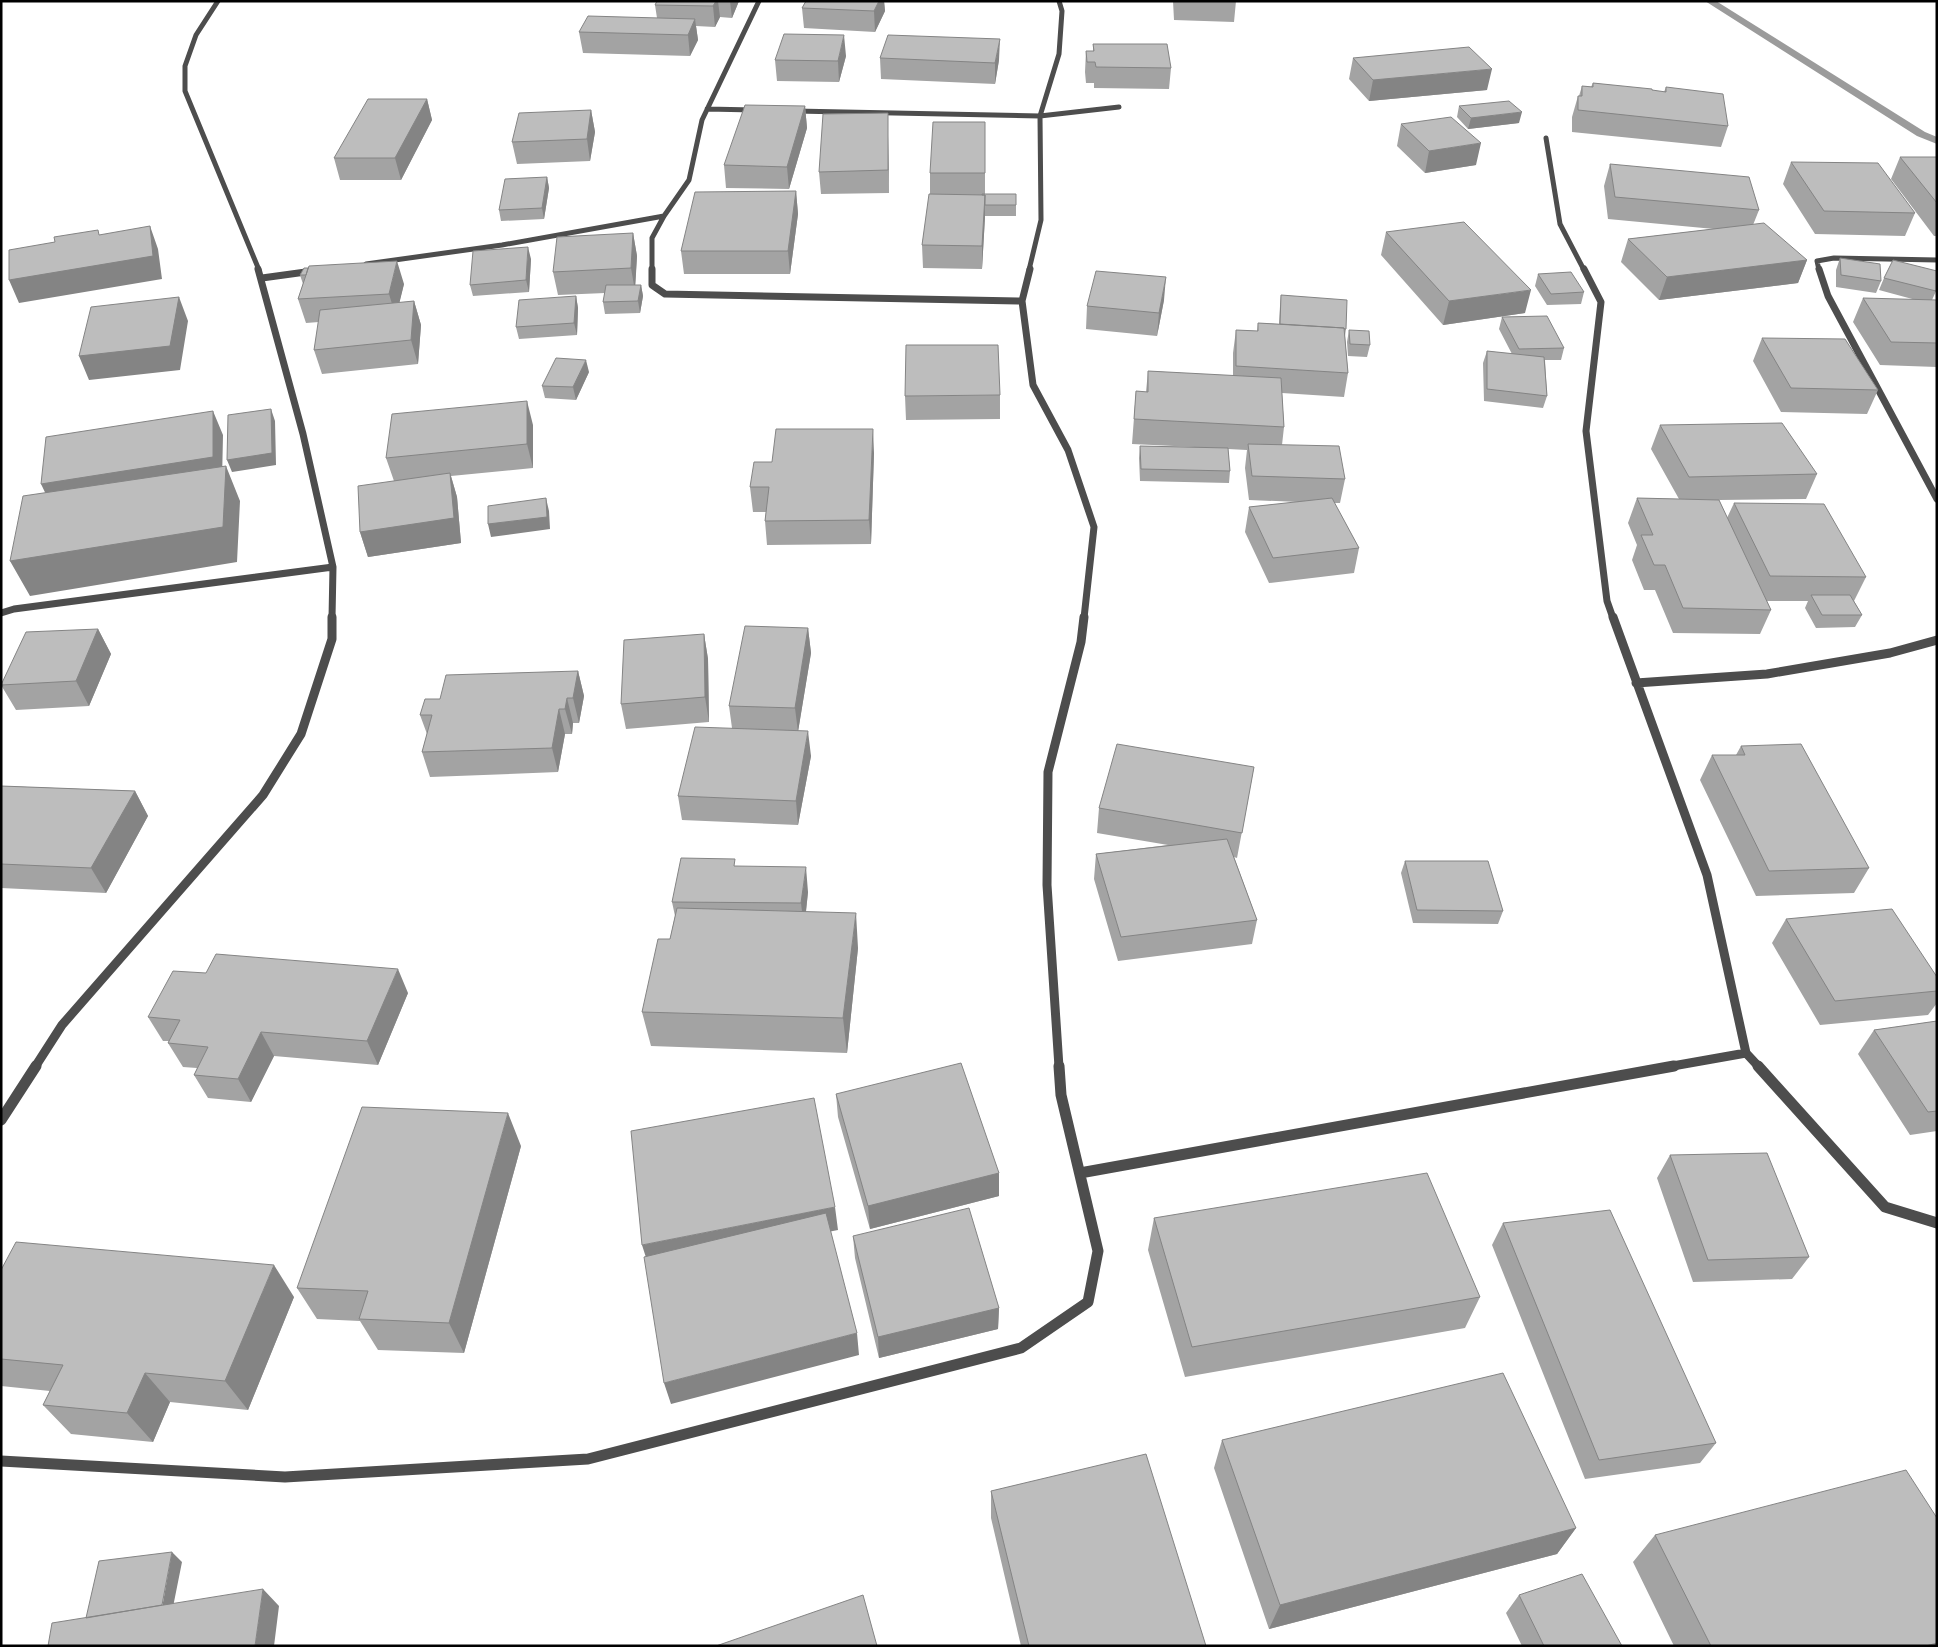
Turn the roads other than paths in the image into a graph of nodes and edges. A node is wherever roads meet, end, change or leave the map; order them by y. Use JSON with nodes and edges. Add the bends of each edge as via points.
{"nodes":[{"id":1,"x":218,"y":1,"type":"edge"},
{"id":2,"x":759,"y":1,"type":"edge"},
{"id":3,"x":1058,"y":1,"type":"edge"},
{"id":4,"x":1120,"y":107,"type":"dead end"},
{"id":5,"x":707,"y":108,"type":"junction"},
{"id":6,"x":766,"y":110,"type":"edge"},
{"id":7,"x":785,"y":110,"type":"edge"},
{"id":8,"x":1040,"y":116,"type":"junction"},
{"id":9,"x":1546,"y":138,"type":"dead end"},
{"id":10,"x":664,"y":216,"type":"junction"},
{"id":11,"x":1937,"y":260,"type":"edge"},
{"id":12,"x":358,"y":265,"type":"edge"},
{"id":13,"x":319,"y":270,"type":"edge"},
{"id":14,"x":262,"y":278,"type":"junction"},
{"id":15,"x":1022,"y":301,"type":"junction"},
{"id":16,"x":1937,"y":499,"type":"edge"},
{"id":17,"x":333,"y":567,"type":"junction"},
{"id":18,"x":1,"y":613,"type":"edge"},
{"id":19,"x":1937,"y":640,"type":"edge"},
{"id":20,"x":1636,"y":682,"type":"junction"},
{"id":21,"x":1746,"y":1053,"type":"junction"},
{"id":22,"x":1,"y":1120,"type":"edge"},
{"id":23,"x":1080,"y":1173,"type":"junction"},
{"id":24,"x":1937,"y":1223,"type":"edge"},
{"id":25,"x":1,"y":1461,"type":"edge"}],
"edges":[{"from":1,"to":14,"type":"street","via":[[196,35],[185,66],[185,91]]},
{"from":2,"to":5,"type":"street"},
{"from":3,"to":8,"type":"street","via":[[1062,11],[1058,54]]},
{"from":4,"to":8,"type":"street"},
{"from":5,"to":6,"type":"street"},
{"from":5,"to":10,"type":"street","via":[[689,180]]},
{"from":7,"to":8,"type":"street"},
{"from":8,"to":15,"type":"street","via":[[1041,220]]},
{"from":9,"to":20,"type":"street","via":[[1560,224],[1601,302],[1586,431],[1607,600]]},
{"from":10,"to":12,"type":"street","via":[[502,245]]},
{"from":10,"to":15,"type":"street","via":[[652,238],[652,285],[665,294]]},
{"from":11,"to":16,"type":"street","via":[[1834,258],[1817,262],[1828,296]]},
{"from":13,"to":14,"type":"street"},
{"from":14,"to":17,"type":"street","via":[[303,434]]},
{"from":15,"to":23,"type":"street","via":[[1033,385],[1068,450],[1094,528],[1080,642],[1048,772],[1047,886],[1061,1094]]},
{"from":17,"to":18,"type":"street","via":[[175,586]]},
{"from":17,"to":22,"type":"street","via":[[332,639],[301,734],[263,795],[62,1025]]},
{"from":19,"to":20,"type":"street","via":[[1890,653],[1767,674]]},
{"from":20,"to":21,"type":"street","via":[[1706,876]]},
{"from":21,"to":23,"type":"street"},
{"from":21,"to":24,"type":"street","via":[[1885,1207]]},
{"from":23,"to":25,"type":"street","via":[[1098,1251],[1088,1302],[1021,1348],[588,1459],[285,1477]]}]}
